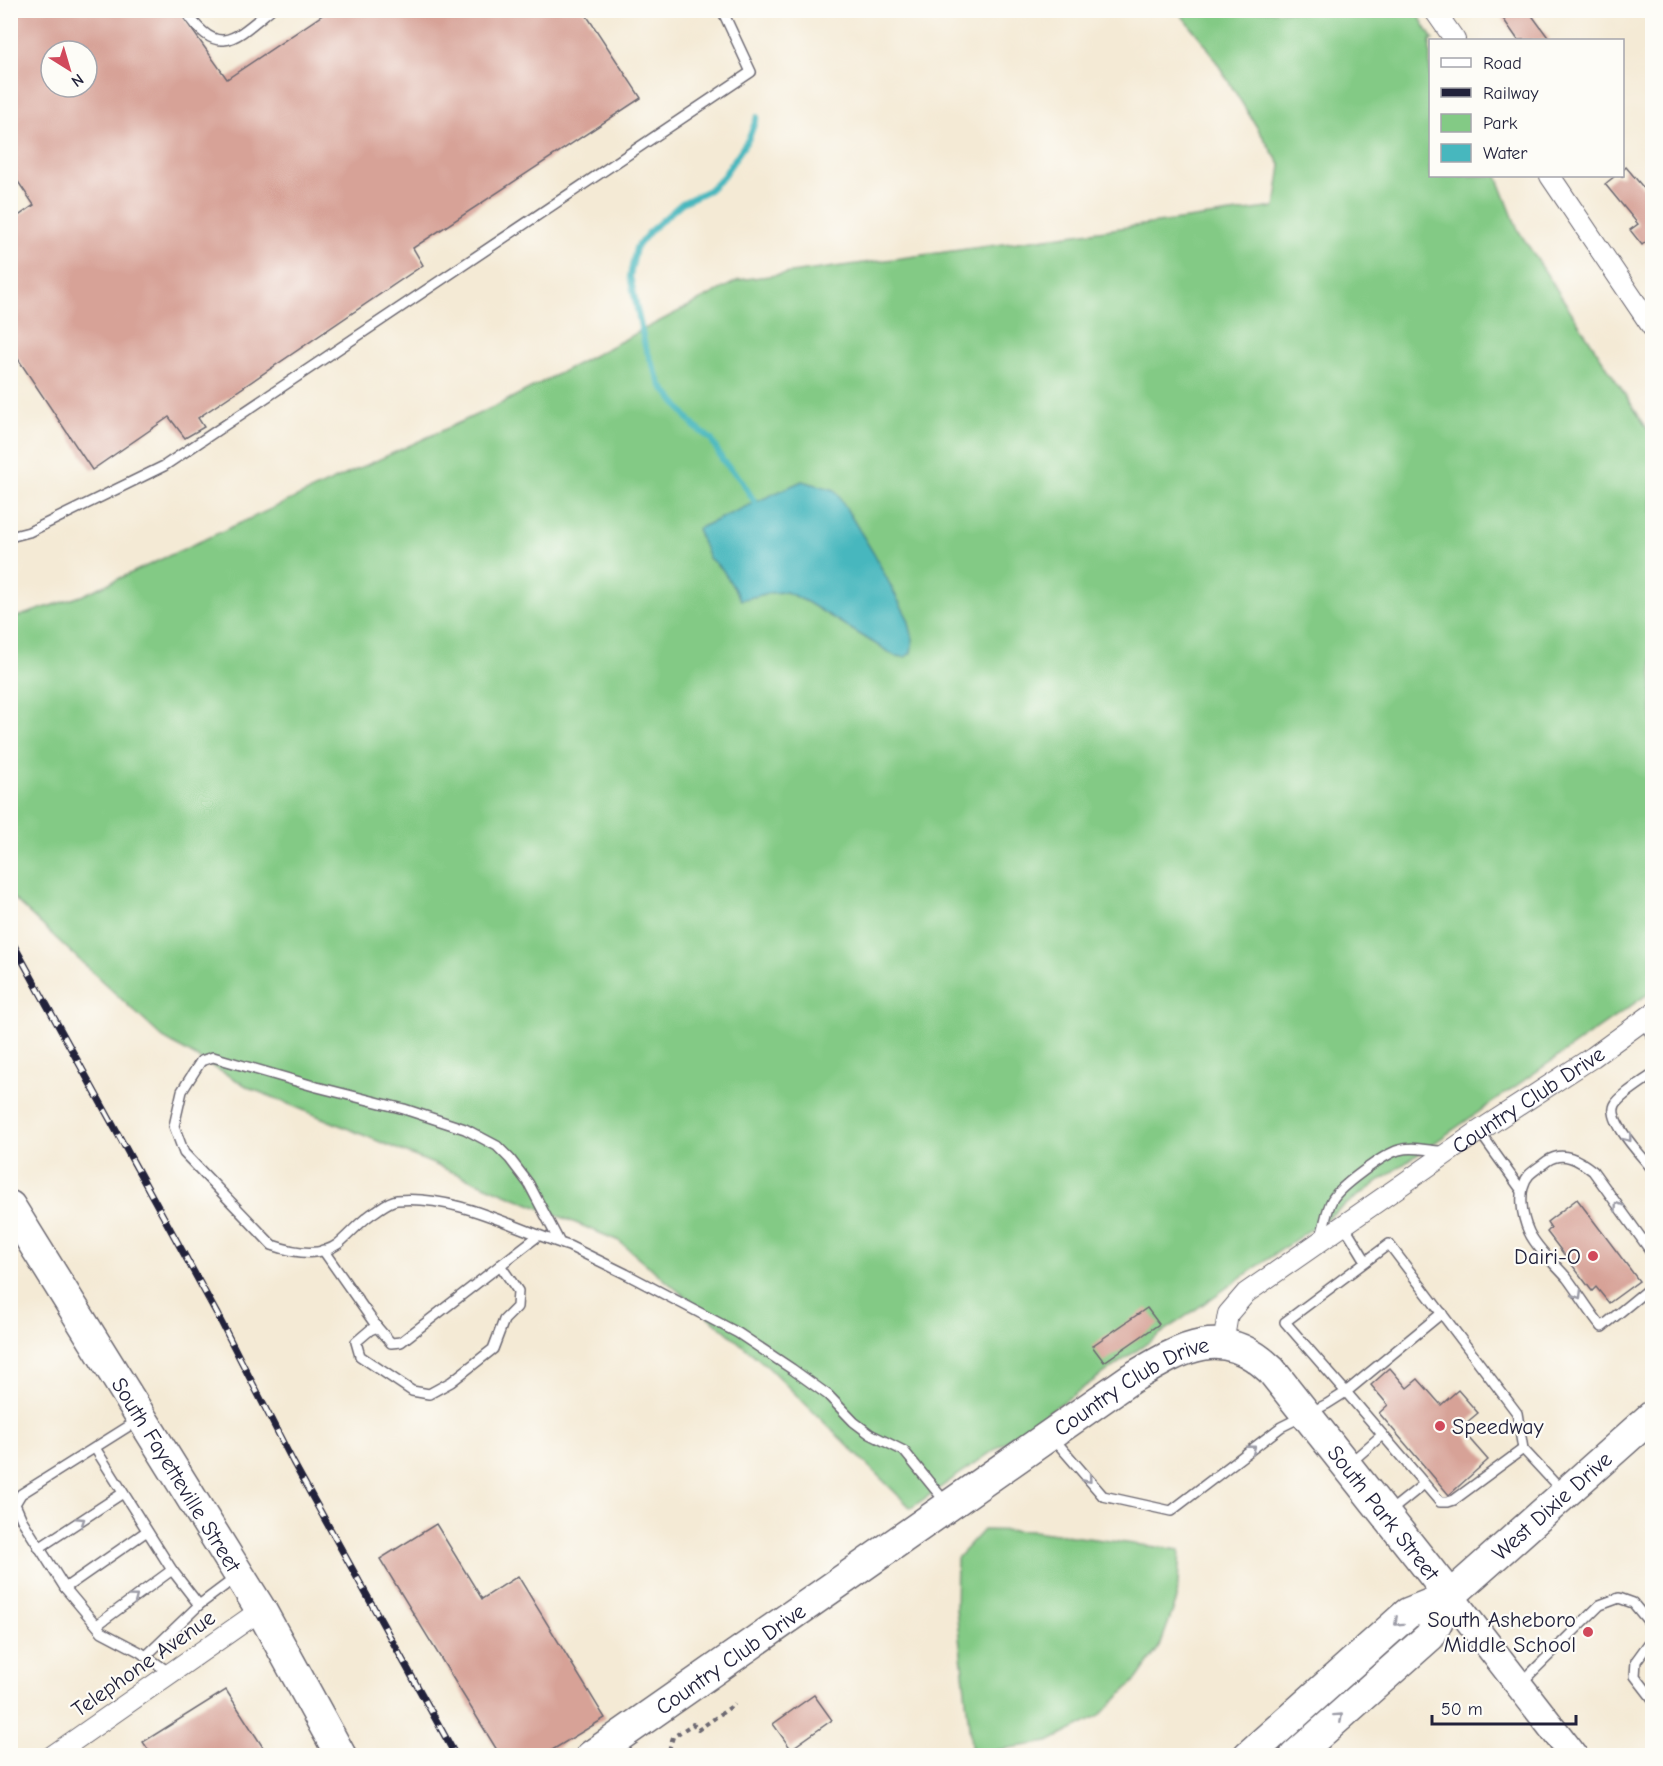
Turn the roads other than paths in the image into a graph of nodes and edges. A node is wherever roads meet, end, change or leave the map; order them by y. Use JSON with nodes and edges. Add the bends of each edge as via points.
{"nodes":[{"id":1,"x":185,"y":10,"type":"edge"},
{"id":2,"x":270,"y":10,"type":"edge"},
{"id":3,"x":722,"y":10,"type":"edge"},
{"id":4,"x":1434,"y":10,"type":"edge"},
{"id":5,"x":1454,"y":39,"type":"edge"},
{"id":6,"x":1551,"y":177,"type":"edge"},
{"id":7,"x":1651,"y":322,"type":"edge"},
{"id":8,"x":10,"y":537,"type":"edge"},
{"id":9,"x":1649,"y":1024,"type":"edge"},
{"id":10,"x":1653,"y":1075,"type":"edge"},
{"id":11,"x":1479,"y":1131,"type":"junction"},
{"id":12,"x":1451,"y":1151,"type":"junction"},
{"id":13,"x":1653,"y":1169,"type":"edge"},
{"id":14,"x":1522,"y":1191,"type":"junction"},
{"id":15,"x":10,"y":1206,"type":"edge"},
{"id":16,"x":1344,"y":1225,"type":"junction"},
{"id":17,"x":537,"y":1236,"type":"junction"},
{"id":18,"x":560,"y":1243,"type":"junction"},
{"id":19,"x":1316,"y":1244,"type":"junction"},
{"id":20,"x":323,"y":1250,"type":"junction"},
{"id":21,"x":1653,"y":1253,"type":"edge"},
{"id":22,"x":1366,"y":1261,"type":"junction"},
{"id":23,"x":500,"y":1265,"type":"junction"},
{"id":24,"x":1653,"y":1286,"type":"edge"},
{"id":25,"x":1442,"y":1314,"type":"junction"},
{"id":26,"x":377,"y":1327,"type":"junction"},
{"id":27,"x":1223,"y":1344,"type":"junction"},
{"id":28,"x":1346,"y":1392,"type":"junction"},
{"id":29,"x":1306,"y":1415,"type":"junction"},
{"id":30,"x":1653,"y":1416,"type":"edge"},
{"id":31,"x":142,"y":1418,"type":"junction"},
{"id":32,"x":1382,"y":1434,"type":"junction"},
{"id":33,"x":1050,"y":1435,"type":"junction"},
{"id":34,"x":94,"y":1448,"type":"junction"},
{"id":35,"x":1523,"y":1449,"type":"junction"},
{"id":36,"x":1346,"y":1466,"type":"junction"},
{"id":37,"x":1424,"y":1484,"type":"junction"},
{"id":38,"x":123,"y":1493,"type":"junction"},
{"id":39,"x":1564,"y":1494,"type":"junction"},
{"id":40,"x":949,"y":1506,"type":"junction"},
{"id":41,"x":1386,"y":1515,"type":"junction"},
{"id":42,"x":147,"y":1531,"type":"junction"},
{"id":43,"x":39,"y":1548,"type":"junction"},
{"id":44,"x":172,"y":1570,"type":"junction"},
{"id":45,"x":240,"y":1575,"type":"junction"},
{"id":46,"x":65,"y":1588,"type":"junction"},
{"id":47,"x":1450,"y":1596,"type":"junction"},
{"id":48,"x":199,"y":1605,"type":"junction"},
{"id":49,"x":261,"y":1610,"type":"junction"},
{"id":50,"x":97,"y":1626,"type":"junction"},
{"id":51,"x":1653,"y":1626,"type":"edge"},
{"id":52,"x":1653,"y":1639,"type":"edge"},
{"id":53,"x":146,"y":1656,"type":"junction"},
{"id":54,"x":170,"y":1673,"type":"junction"},
{"id":55,"x":1519,"y":1686,"type":"junction"},
{"id":56,"x":1653,"y":1698,"type":"edge"},
{"id":57,"x":344,"y":1753,"type":"edge"},
{"id":58,"x":52,"y":1755,"type":"edge"},
{"id":59,"x":591,"y":1755,"type":"edge"},
{"id":60,"x":1248,"y":1755,"type":"edge"},
{"id":61,"x":1295,"y":1755,"type":"edge"},
{"id":62,"x":1574,"y":1755,"type":"edge"}],
"edges":[{"from":1,"to":2,"type":"lane","via":[[201,31],[224,41],[243,32]]},
{"from":3,"to":8,"type":"lane","via":[[751,72],[164,466],[29,532]]},
{"from":4,"to":5,"type":"street"},
{"from":6,"to":7,"type":"street"},
{"from":9,"to":11,"type":"street","name":"Country Club Drive"},
{"from":10,"to":13,"type":"lane","one_way":true,"via":[[1616,1103],[1614,1110],[1617,1124]]},
{"from":11,"to":12,"type":"street","name":"Country Club Drive"},
{"from":11,"to":14,"type":"lane"},
{"from":12,"to":16,"type":"street","name":"Country Club Drive"},
{"from":12,"to":19,"type":"lane","via":[[1406,1149],[1385,1157],[1333,1198]]},
{"from":21,"to":14,"type":"lane","one_way":true,"via":[[1593,1171],[1581,1161],[1553,1157],[1528,1176]]},
{"from":14,"to":24,"type":"lane","one_way":true,"via":[[1529,1232],[1602,1327]]},
{"from":15,"to":31,"type":"main road","name":"South Fayetteville Street"},
{"from":16,"to":19,"type":"street","name":"Country Club Drive"},
{"from":16,"to":22,"type":"lane"},
{"from":17,"to":18,"type":"lane"},
{"from":17,"to":20,"type":"lane","via":[[475,1211],[425,1200],[393,1201],[369,1215],[336,1245]]},
{"from":17,"to":23,"type":"lane"},
{"from":18,"to":20,"type":"lane","via":[[529,1184],[510,1159],[497,1146],[465,1129],[213,1057],[201,1061],[182,1091],[174,1126],[184,1153],[272,1245],[289,1251]]},
{"from":18,"to":40,"type":"lane","via":[[738,1333],[792,1369],[828,1395],[870,1434],[904,1451]]},
{"from":19,"to":27,"type":"street","name":"Country Club Drive","via":[[1246,1293],[1228,1314]]},
{"from":20,"to":26,"type":"lane"},
{"from":22,"to":25,"type":"lane","via":[[1389,1245]]},
{"from":22,"to":28,"type":"lane","via":[[1285,1322]]},
{"from":23,"to":26,"type":"lane","via":[[401,1342],[391,1343]]},
{"from":23,"to":26,"type":"lane","via":[[518,1291],[517,1307],[504,1320],[494,1348],[429,1394],[412,1391],[360,1356],[356,1342]]},
{"from":25,"to":28,"type":"lane"},
{"from":25,"to":35,"type":"lane","via":[[1517,1413]]},
{"from":27,"to":29,"type":"main road","name":"South Park Street","via":[[1246,1350],[1259,1359]]},
{"from":27,"to":33,"type":"main road","name":"Country Club Drive","via":[[1199,1345],[1176,1352],[1130,1378]]},
{"from":28,"to":29,"type":"lane"},
{"from":28,"to":32,"type":"lane"},
{"from":33,"to":29,"type":"lane","one_way":true,"via":[[1103,1496],[1171,1511],[1281,1427]]},
{"from":29,"to":36,"type":"main road","name":"South Park Street"},
{"from":30,"to":39,"type":"main road","name":"West Dixie Drive"},
{"from":31,"to":34,"type":"lane"},
{"from":31,"to":45,"type":"main road","name":"South Fayetteville Street"},
{"from":32,"to":36,"type":"lane"},
{"from":32,"to":37,"type":"lane"},
{"from":33,"to":40,"type":"main road","name":"Country Club Drive"},
{"from":34,"to":38,"type":"lane"},
{"from":34,"to":43,"type":"lane","via":[[21,1494],[15,1504]]},
{"from":35,"to":37,"type":"lane","via":[[1448,1502],[1440,1502]]},
{"from":35,"to":39,"type":"lane"},
{"from":36,"to":41,"type":"main road","name":"South Park Street"},
{"from":37,"to":41,"type":"lane"},
{"from":38,"to":42,"type":"lane"},
{"from":43,"to":38,"type":"lane","one_way":true},
{"from":39,"to":47,"type":"main road","name":"West Dixie Drive"},
{"from":40,"to":59,"type":"main road","name":"Country Club Drive"},
{"from":41,"to":47,"type":"main road","name":"South Park Street"},
{"from":42,"to":44,"type":"lane"},
{"from":42,"to":46,"type":"lane"},
{"from":43,"to":46,"type":"lane"},
{"from":44,"to":48,"type":"lane"},
{"from":50,"to":44,"type":"lane","one_way":true},
{"from":45,"to":48,"type":"lane"},
{"from":45,"to":49,"type":"main road","name":"South Fayetteville Street"},
{"from":46,"to":50,"type":"lane"},
{"from":47,"to":55,"type":"main road","name":"South Park Street"},
{"from":47,"to":60,"type":"main road","name":"West Dixie Drive","one_way":true,"via":[[1408,1613]]},
{"from":61,"to":47,"type":"main road","name":"West Dixie Drive","one_way":true,"via":[[1430,1636]]},
{"from":48,"to":53,"type":"lane"},
{"from":49,"to":54,"type":"street","name":"Telephone Avenue"},
{"from":49,"to":57,"type":"main road","name":"South Fayetteville Street"},
{"from":50,"to":53,"type":"lane"},
{"from":51,"to":55,"type":"lane","via":[[1633,1603],[1619,1598],[1600,1605]]},
{"from":52,"to":56,"type":"lane","via":[[1636,1661],[1635,1676]]},
{"from":53,"to":54,"type":"lane"},
{"from":54,"to":58,"type":"street","name":"Telephone Avenue"},
{"from":55,"to":62,"type":"main road","name":"South Park Street"}]}
